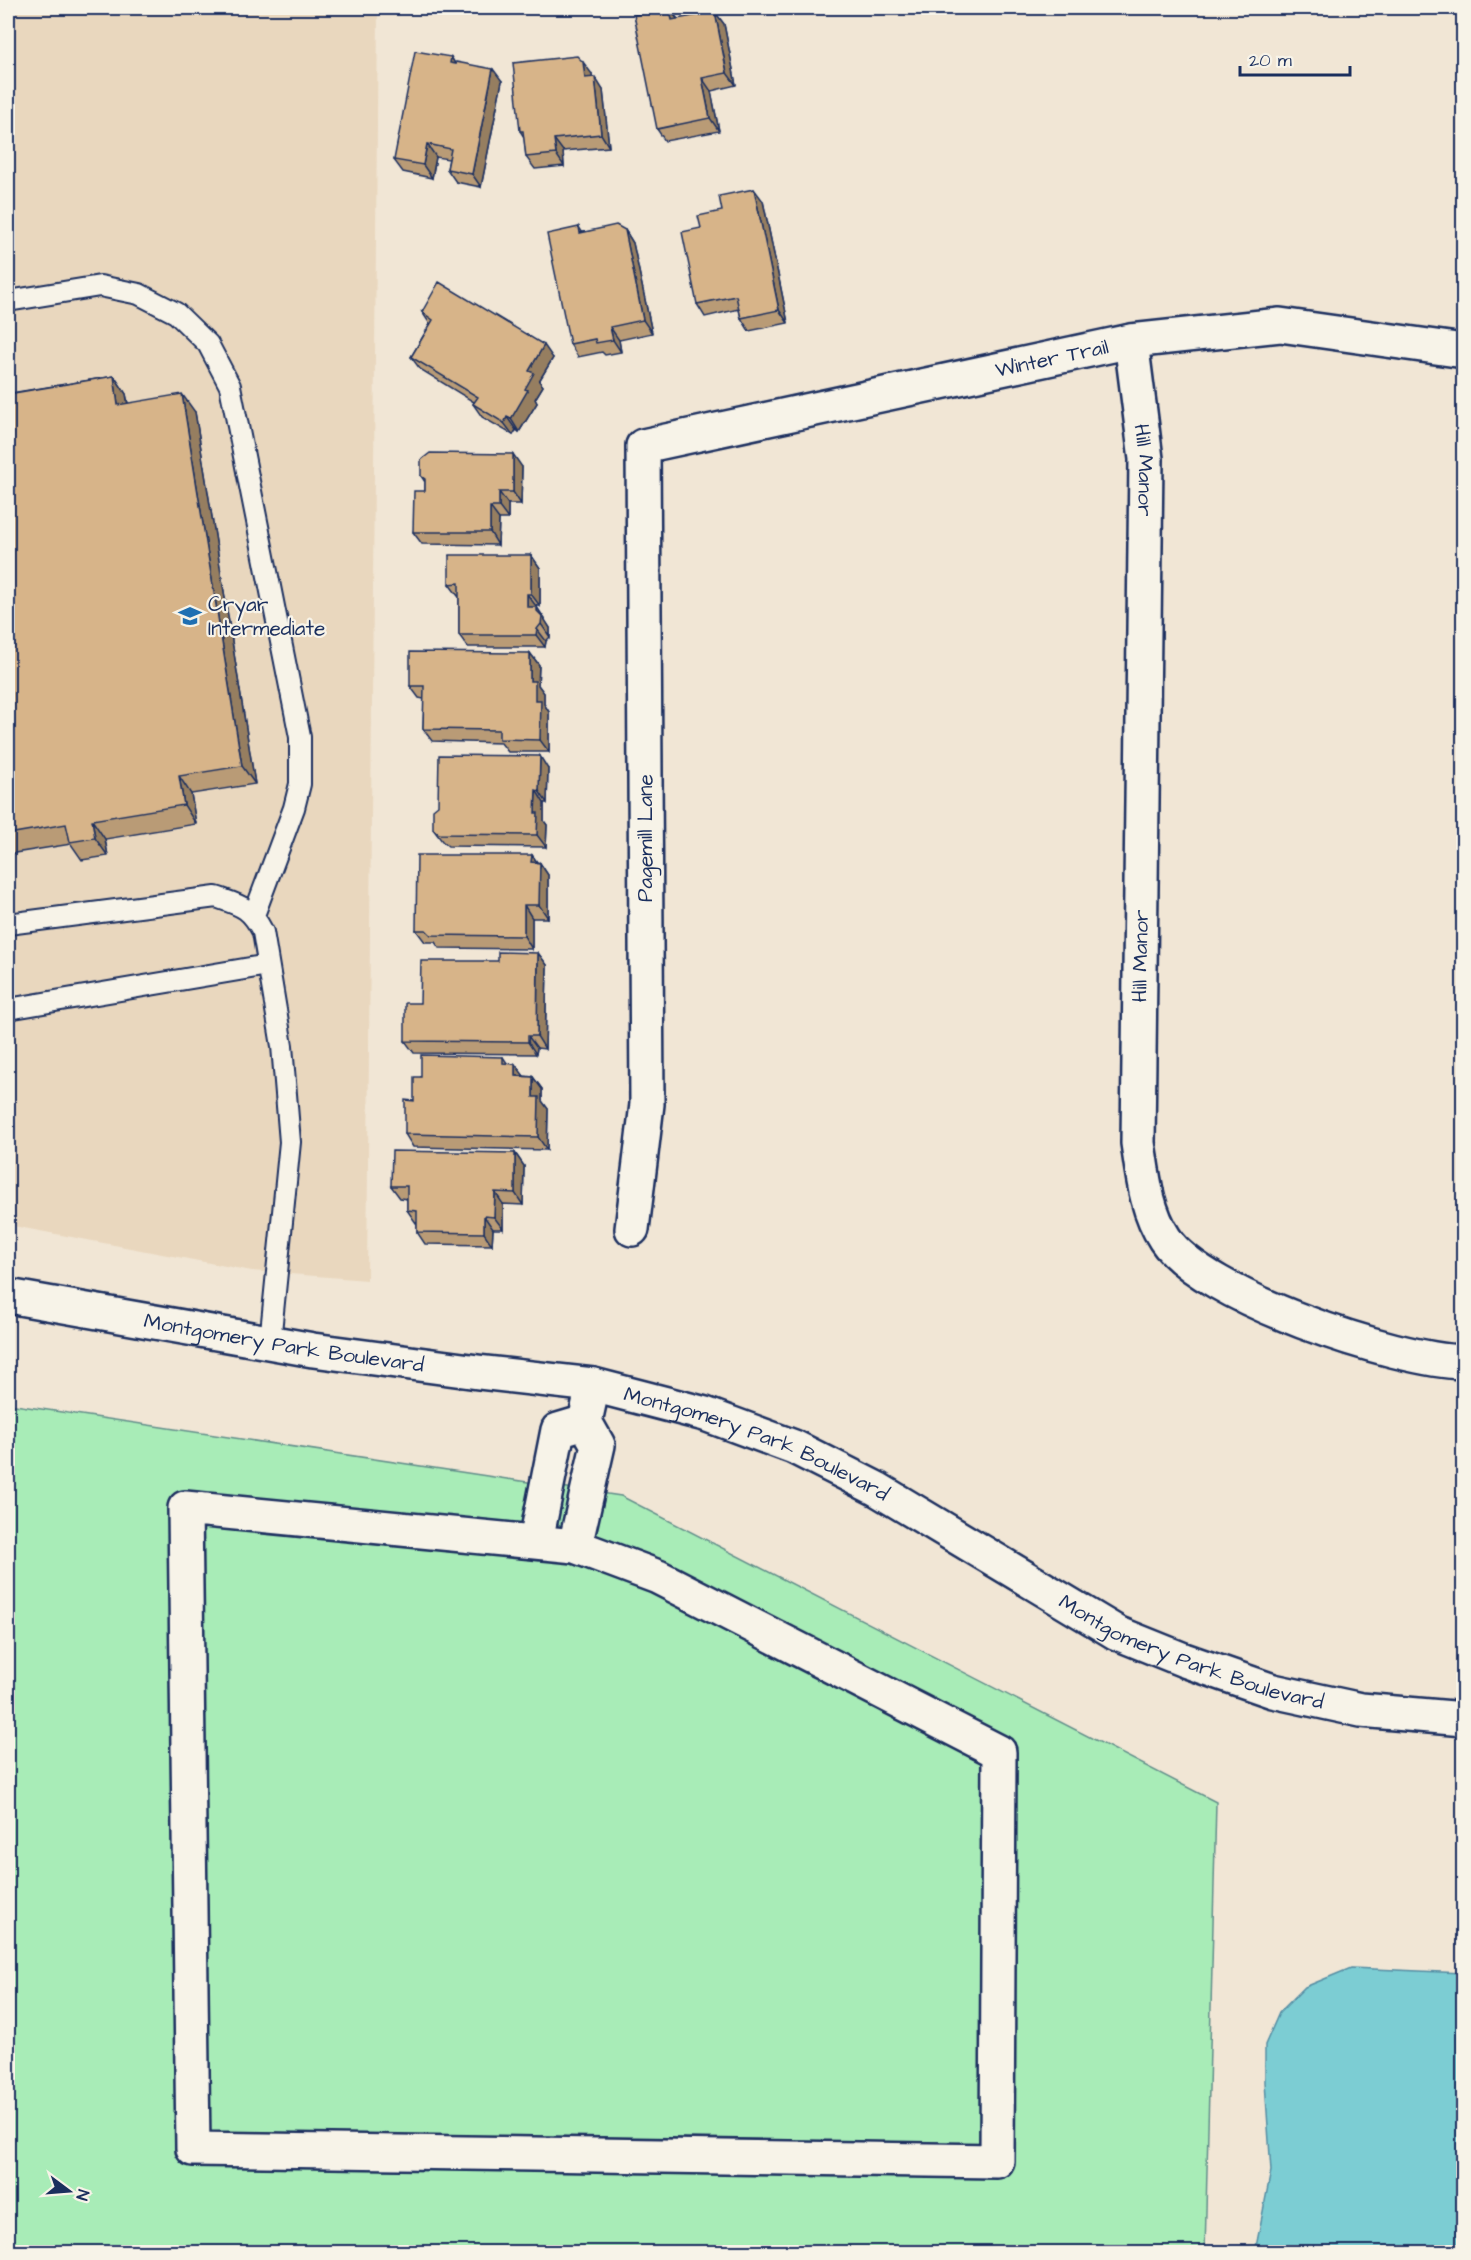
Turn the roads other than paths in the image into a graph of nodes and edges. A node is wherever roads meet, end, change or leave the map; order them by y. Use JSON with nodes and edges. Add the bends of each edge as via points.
{"nodes":[{"id":1,"x":8,"y":302,"type":"edge"},
{"id":2,"x":1131,"y":340,"type":"junction"},
{"id":3,"x":1464,"y":351,"type":"edge"},
{"id":4,"x":643,"y":446,"type":"joint"},
{"id":5,"x":254,"y":915,"type":"junction"},
{"id":6,"x":8,"y":924,"type":"edge"},
{"id":7,"x":268,"y":965,"type":"junction"},
{"id":8,"x":8,"y":1009,"type":"edge"},
{"id":9,"x":632,"y":1229,"type":"dead end"},
{"id":10,"x":8,"y":1296,"type":"edge"},
{"id":11,"x":270,"y":1342,"type":"junction"},
{"id":12,"x":1464,"y":1362,"type":"edge"},
{"id":13,"x":593,"y":1385,"type":"junction"},
{"id":14,"x":585,"y":1422,"type":"junction"},
{"id":15,"x":536,"y":1541,"type":"junction"},
{"id":16,"x":576,"y":1546,"type":"junction"},
{"id":17,"x":1464,"y":1719,"type":"edge"}],
"edges":[{"from":1,"to":5,"type":"lane","via":[[100,286],[139,294],[176,313],[208,344],[230,386],[300,737],[300,784],[294,808]]},
{"from":2,"to":3,"type":"street","name":"Winter Trail","via":[[1280,325]]},
{"from":2,"to":4,"type":"street","name":"Winter Trail"},
{"from":2,"to":12,"type":"street","name":"Hill Manor","via":[[1146,459],[1138,1143],[1148,1204],[1165,1240],[1195,1269],[1239,1295],[1388,1350]]},
{"from":4,"to":9,"type":"street","name":"Pagemill Lane","via":[[647,1104]]},
{"from":5,"to":6,"type":"lane","via":[[240,905],[216,897]]},
{"from":5,"to":7,"type":"lane","via":[[263,932]]},
{"from":7,"to":8,"type":"lane"},
{"from":7,"to":11,"type":"lane","via":[[282,1046],[290,1142]]},
{"from":10,"to":11,"type":"street","name":"Montgomery Park Boulevard"},
{"from":11,"to":13,"type":"street","name":"Montgomery Park Boulevard"},
{"from":13,"to":14,"type":"street"},
{"from":13,"to":17,"type":"street","name":"Montgomery Park Boulevard","via":[[705,1414],[794,1448],[877,1489],[1117,1633],[1184,1660],[1273,1691],[1361,1710]]},
{"from":14,"to":15,"type":"street","via":[[558,1430]]},
{"from":14,"to":16,"type":"street","via":[[598,1445]]},
{"from":15,"to":16,"type":"street"},
{"from":15,"to":16,"type":"street","via":[[184,1508],[193,2149],[997,2161],[999,1752],[658,1577]]}]}
